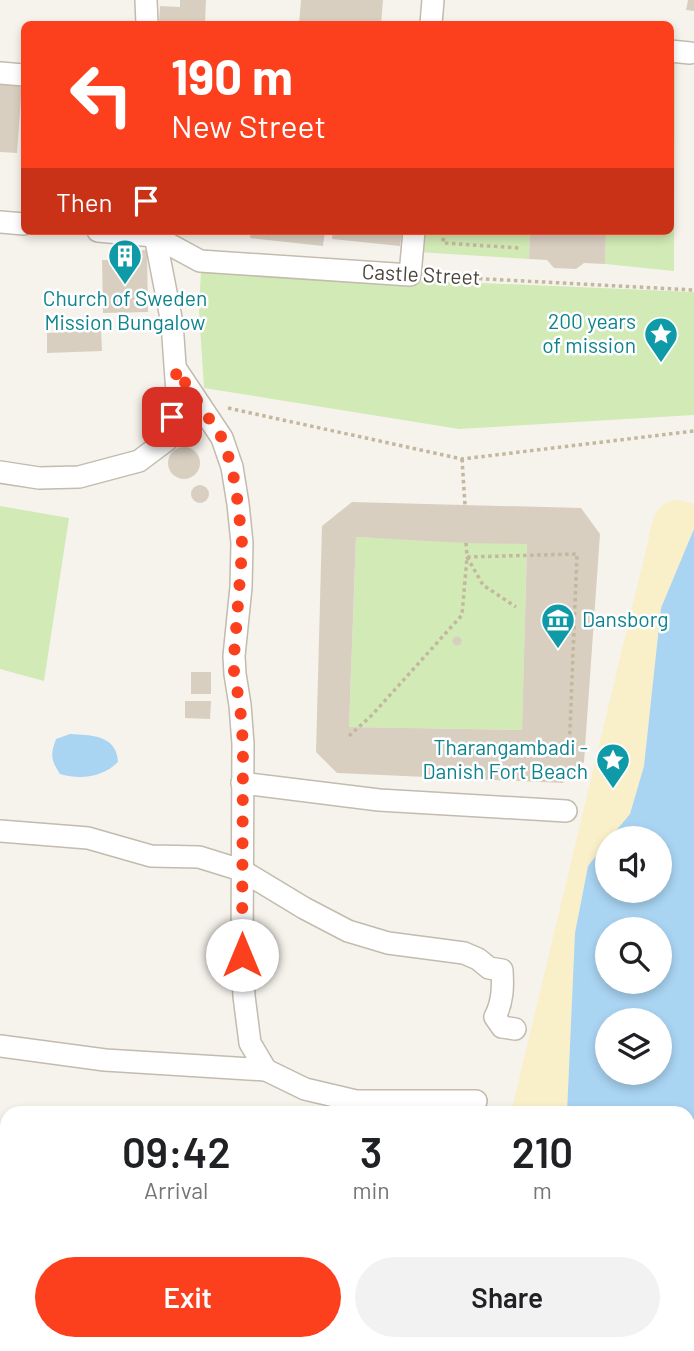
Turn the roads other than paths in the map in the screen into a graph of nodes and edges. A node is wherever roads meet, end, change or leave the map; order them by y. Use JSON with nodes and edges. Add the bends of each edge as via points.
{"nodes":[{"id":1,"x":146,"y":0,"type":"edge"},
{"id":2,"x":433,"y":0,"type":"edge"},
{"id":3,"x":147,"y":21,"type":"edge"},
{"id":4,"x":431,"y":21,"type":"edge"},
{"id":5,"x":0,"y":73,"type":"edge"},
{"id":6,"x":21,"y":75,"type":"edge"},
{"id":7,"x":0,"y":222,"type":"edge"},
{"id":8,"x":21,"y":224,"type":"edge"},
{"id":9,"x":154,"y":235,"type":"edge"},
{"id":10,"x":156,"y":235,"type":"edge"},
{"id":11,"x":414,"y":235,"type":"edge"},
{"id":12,"x":176,"y":369,"type":"junction"},
{"id":13,"x":0,"y":472,"type":"edge"},
{"id":14,"x":242,"y":783,"type":"junction"},
{"id":15,"x":566,"y":811,"type":"dead end"},
{"id":16,"x":0,"y":831,"type":"edge"},
{"id":17,"x":241,"y":870,"type":"junction"},
{"id":18,"x":515,"y":1029,"type":"dead end"},
{"id":19,"x":0,"y":1046,"type":"edge"},
{"id":20,"x":266,"y":1070,"type":"junction"},
{"id":21,"x":476,"y":1101,"type":"dead end"}],
"edges":[{"from":1,"to":3,"type":"street"},
{"from":2,"to":4,"type":"street"},
{"from":5,"to":6,"type":"street"},
{"from":7,"to":8,"type":"street"},
{"from":9,"to":12,"type":"street"},
{"from":10,"to":11,"type":"street","name":"Castle Street","via":[[201,261],[410,275]]},
{"from":12,"to":13,"type":"street","via":[[177,393],[167,440],[139,461],[79,477],[39,478]]},
{"from":12,"to":14,"type":"street","via":[[222,438],[238,504],[242,543],[234,674],[241,718]]},
{"from":14,"to":15,"type":"street","via":[[379,800]]},
{"from":14,"to":17,"type":"street"},
{"from":16,"to":17,"type":"street","via":[[88,838],[151,856],[199,857]]},
{"from":17,"to":18,"type":"street","via":[[348,930],[388,943],[464,953],[502,970],[503,991],[495,1017],[502,1027]]},
{"from":17,"to":20,"type":"street","via":[[244,996],[250,1042]]},
{"from":19,"to":20,"type":"street","via":[[106,1060]]},
{"from":20,"to":21,"type":"street","via":[[304,1089],[356,1101]]}]}
